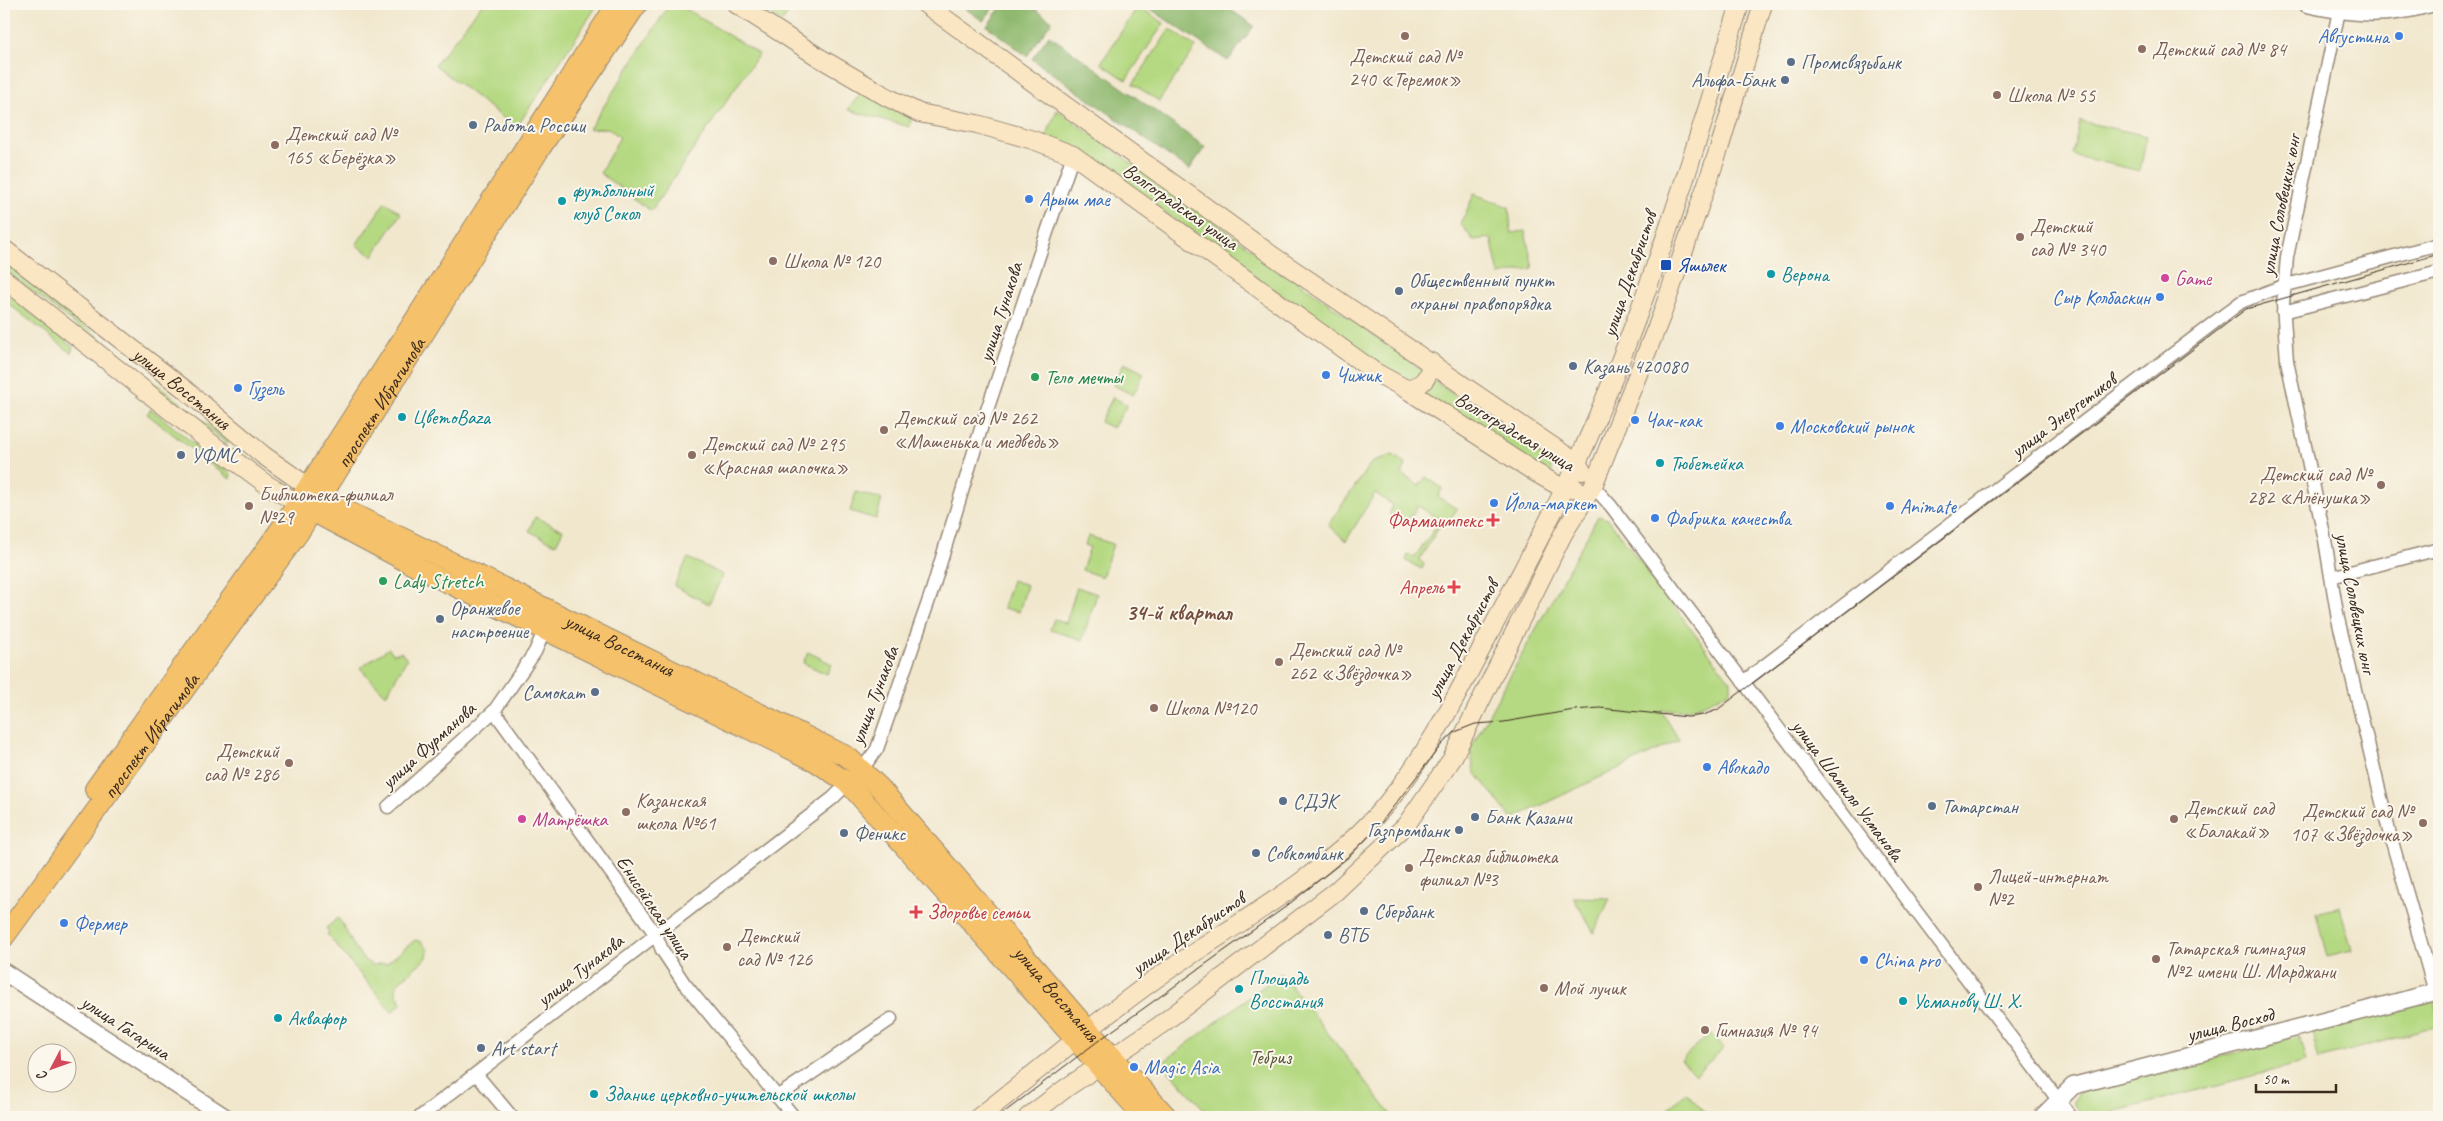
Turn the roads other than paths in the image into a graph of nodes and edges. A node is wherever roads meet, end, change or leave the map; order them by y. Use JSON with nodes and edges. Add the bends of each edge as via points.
{"nodes":[{"id":1,"x":617,"y":4,"type":"edge"},
{"id":2,"x":637,"y":4,"type":"edge"},
{"id":3,"x":736,"y":4,"type":"edge"},
{"id":4,"x":925,"y":4,"type":"edge"},
{"id":5,"x":1740,"y":4,"type":"edge"},
{"id":6,"x":1763,"y":4,"type":"edge"},
{"id":7,"x":2307,"y":4,"type":"edge"},
{"id":8,"x":2430,"y":4,"type":"edge"},
{"id":9,"x":2339,"y":11,"type":"junction"},
{"id":10,"x":1073,"y":155,"type":"junction"},
{"id":11,"x":2439,"y":244,"type":"edge"},
{"id":12,"x":4,"y":249,"type":"edge"},
{"id":13,"x":2439,"y":272,"type":"edge"},
{"id":14,"x":4,"y":279,"type":"edge"},
{"id":15,"x":2283,"y":286,"type":"junction"},
{"id":16,"x":2283,"y":312,"type":"junction"},
{"id":17,"x":1431,"y":362,"type":"junction"},
{"id":18,"x":1406,"y":389,"type":"junction"},
{"id":19,"x":229,"y":426,"type":"junction"},
{"id":20,"x":216,"y":447,"type":"junction"},
{"id":21,"x":1577,"y":463,"type":"junction"},
{"id":22,"x":1593,"y":486,"type":"junction"},
{"id":23,"x":1564,"y":489,"type":"junction"},
{"id":24,"x":309,"y":499,"type":"junction"},
{"id":25,"x":2439,"y":549,"type":"edge"},
{"id":26,"x":2331,"y":576,"type":"junction"},
{"id":27,"x":545,"y":629,"type":"junction"},
{"id":28,"x":1743,"y":682,"type":"junction"},
{"id":29,"x":494,"y":711,"type":"junction"},
{"id":30,"x":856,"y":776,"type":"junction"},
{"id":31,"x":388,"y":807,"type":"dead end"},
{"id":32,"x":4,"y":915,"type":"edge"},
{"id":33,"x":656,"y":935,"type":"junction"},
{"id":34,"x":4,"y":937,"type":"edge"},
{"id":35,"x":4,"y":972,"type":"edge"},
{"id":36,"x":2437,"y":992,"type":"edge"},
{"id":37,"x":891,"y":1019,"type":"dead end"},
{"id":38,"x":1082,"y":1036,"type":"junction"},
{"id":39,"x":1106,"y":1062,"type":"junction"},
{"id":40,"x":476,"y":1074,"type":"junction"},
{"id":41,"x":777,"y":1097,"type":"junction"},
{"id":42,"x":2058,"y":1100,"type":"junction"},
{"id":43,"x":225,"y":1117,"type":"edge"},
{"id":44,"x":420,"y":1117,"type":"edge"},
{"id":45,"x":512,"y":1117,"type":"edge"},
{"id":46,"x":794,"y":1117,"type":"edge"},
{"id":47,"x":979,"y":1117,"type":"edge"},
{"id":48,"x":1028,"y":1117,"type":"edge"},
{"id":49,"x":1144,"y":1117,"type":"edge"},
{"id":50,"x":1167,"y":1117,"type":"edge"},
{"id":51,"x":2042,"y":1117,"type":"edge"},
{"id":52,"x":2071,"y":1117,"type":"edge"}],
"edges":[{"from":1,"to":24,"type":"main road","name":"проспект Ибрагимова"},
{"from":2,"to":24,"type":"main road","name":"проспект Ибрагимова"},
{"from":3,"to":10,"type":"main road","name":"Волгоградская улица","via":[[820,58],[919,113],[977,124]]},
{"from":4,"to":17,"type":"main road","name":"Волгоградская улица","via":[[1227,223]]},
{"from":5,"to":21,"type":"main road","name":"улица Декабристов","via":[[1699,137],[1634,327]]},
{"from":6,"to":22,"type":"main road","via":[[1719,149],[1662,314]]},
{"from":7,"to":9,"type":"street"},
{"from":8,"to":9,"type":"street","via":[[2380,14]]},
{"from":9,"to":15,"type":"street","name":"улица Соловецких юнг"},
{"from":10,"to":18,"type":"main road","name":"Волгоградская улица","via":[[1375,372]]},
{"from":10,"to":30,"type":"street","name":"улица Тунакова","via":[[989,403],[879,747]]},
{"from":11,"to":15,"type":"street","name":"улица Энергетиков"},
{"from":12,"to":19,"type":"main road","name":"улица Восстания"},
{"from":13,"to":16,"type":"street"},
{"from":14,"to":20,"type":"main road","name":"улица Восстания"},
{"from":15,"to":16,"type":"street","name":"улица Соловецких юнг"},
{"from":15,"to":28,"type":"street","name":"улица Энергетиков","via":[[2241,302]]},
{"from":16,"to":26,"type":"street","name":"улица Соловецких юнг","via":[[2292,389]]},
{"from":17,"to":18,"type":"main road","via":[[1430,373],[1425,380],[1419,386]]},
{"from":17,"to":21,"type":"main road","name":"Волгоградская улица"},
{"from":18,"to":23,"type":"main road","name":"Волгоградская улица"},
{"from":19,"to":20,"type":"main road","via":[[235,432],[233,443]]},
{"from":19,"to":24,"type":"main road","name":"улица Восстания","via":[[289,475]]},
{"from":20,"to":24,"type":"main road","name":"улица Восстания","via":[[266,484]]},
{"from":21,"to":22,"type":"main road","name":"Волгоградская улица"},
{"from":21,"to":23,"type":"main road","name":"улица Декабристов"},
{"from":22,"to":23,"type":"main road","name":"Волгоградская улица"},
{"from":22,"to":28,"type":"street","name":"улица Шамиля Усманова"},
{"from":22,"to":39,"type":"main road","via":[[1563,534],[1452,759],[1406,825],[1335,892]]},
{"from":23,"to":38,"type":"main road","name":"улица Декабристов","via":[[1431,742],[1374,817],[1342,848],[1279,897],[1165,972]]},
{"from":24,"to":27,"type":"main road","name":"улица Восстания","via":[[426,572]]},
{"from":24,"to":30,"type":"main road","name":"улица Восстания","via":[[350,513],[848,757]]},
{"from":24,"to":32,"type":"main road","name":"проспект Ибрагимова"},
{"from":24,"to":34,"type":"main road","name":"проспект Ибрагимова"},
{"from":25,"to":26,"type":"street"},
{"from":26,"to":36,"type":"street","name":"улица Соловецких юнг","via":[[2338,619],[2387,822]]},
{"from":27,"to":29,"type":"street","name":"улица Фурманова","via":[[530,659]]},
{"from":27,"to":30,"type":"main road","name":"улица Восстания","via":[[815,761]]},
{"from":28,"to":42,"type":"street","name":"улица Шамиля Усманова"},
{"from":29,"to":31,"type":"street","name":"улица Фурманова"},
{"from":29,"to":33,"type":"street","name":"Енисейская улица"},
{"from":30,"to":33,"type":"street","name":"улица Тунакова"},
{"from":30,"to":38,"type":"main road","name":"улица Восстания"},
{"from":33,"to":40,"type":"street","name":"улица Тунакова"},
{"from":33,"to":41,"type":"street","name":"Енисейская улица","via":[[662,950],[684,982]]},
{"from":35,"to":43,"type":"street","name":"улица Гагарина"},
{"from":36,"to":42,"type":"street","name":"улица Восход","via":[[2073,1086]]},
{"from":37,"to":41,"type":"street"},
{"from":38,"to":39,"type":"main road","name":"улица Восстания"},
{"from":38,"to":47,"type":"main road","name":"улица Декабристов"},
{"from":39,"to":48,"type":"main road"},
{"from":39,"to":49,"type":"main road","name":"улица Восстания"},
{"from":39,"to":50,"type":"main road","name":"улица Восстания"},
{"from":40,"to":44,"type":"street","name":"улица Тунакова"},
{"from":40,"to":45,"type":"street"},
{"from":41,"to":46,"type":"street","name":"Енисейская улица"},
{"from":42,"to":51,"type":"street","name":"улица Восход"},
{"from":42,"to":52,"type":"street","name":"улица Шамиля Усманова"}]}
